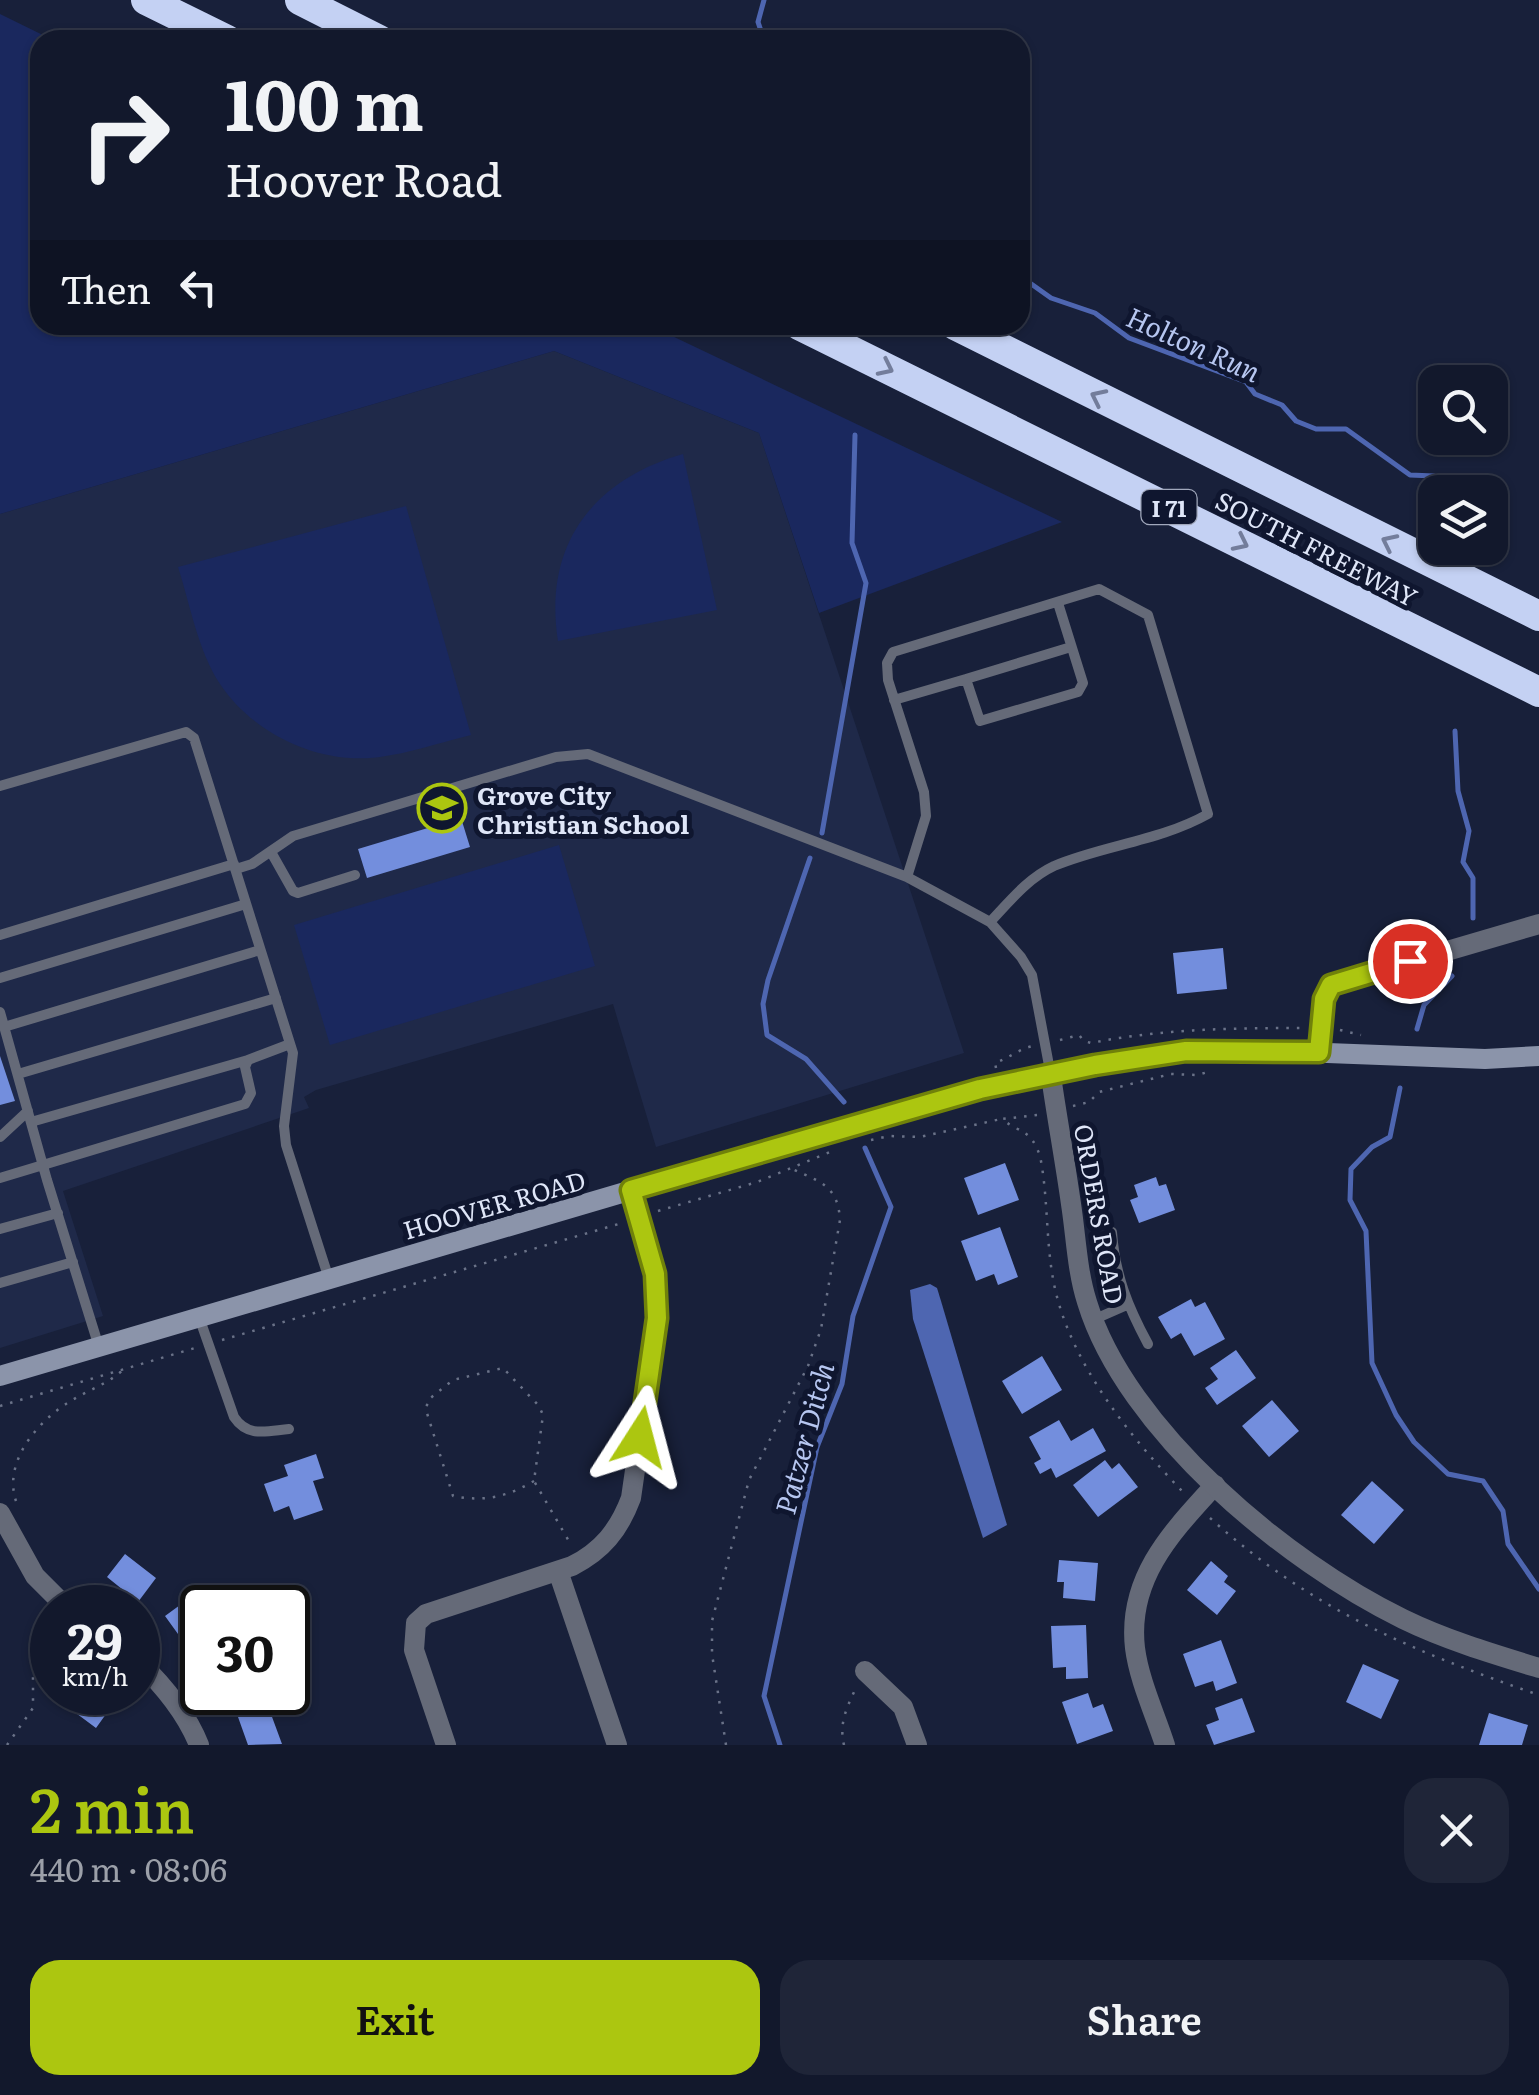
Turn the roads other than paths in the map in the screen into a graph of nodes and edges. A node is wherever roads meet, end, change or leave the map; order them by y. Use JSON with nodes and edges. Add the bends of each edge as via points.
{"nodes":[{"id":1,"x":146,"y":0,"type":"edge"},
{"id":2,"x":300,"y":0,"type":"edge"},
{"id":3,"x":207,"y":30,"type":"edge"},
{"id":4,"x":359,"y":30,"type":"edge"},
{"id":5,"x":819,"y":335,"type":"edge"},
{"id":6,"x":975,"y":335,"type":"edge"},
{"id":7,"x":1058,"y":603,"type":"junction"},
{"id":8,"x":1539,"y":616,"type":"edge"},
{"id":9,"x":1071,"y":646,"type":"junction"},
{"id":10,"x":966,"y":678,"type":"junction"},
{"id":11,"x":1539,"y":692,"type":"edge"},
{"id":12,"x":894,"y":700,"type":"junction"},
{"id":13,"x":0,"y":786,"type":"edge"},
{"id":14,"x":270,"y":852,"type":"junction"},
{"id":15,"x":235,"y":867,"type":"junction"},
{"id":16,"x":354,"y":875,"type":"dead end"},
{"id":17,"x":906,"y":878,"type":"junction"},
{"id":18,"x":246,"y":904,"type":"junction"},
{"id":19,"x":990,"y":922,"type":"junction"},
{"id":20,"x":1539,"y":924,"type":"edge"},
{"id":21,"x":0,"y":935,"type":"edge"},
{"id":22,"x":260,"y":950,"type":"junction"},
{"id":23,"x":0,"y":978,"type":"edge"},
{"id":24,"x":276,"y":998,"type":"junction"},
{"id":25,"x":0,"y":1012,"type":"edge"},
{"id":26,"x":4,"y":1026,"type":"junction"},
{"id":27,"x":290,"y":1044,"type":"junction"},
{"id":28,"x":1319,"y":1052,"type":"junction"},
{"id":29,"x":1539,"y":1056,"type":"edge"},
{"id":30,"x":248,"y":1060,"type":"junction"},
{"id":31,"x":18,"y":1074,"type":"junction"},
{"id":32,"x":1051,"y":1076,"type":"junction"},
{"id":33,"x":29,"y":1117,"type":"junction"},
{"id":34,"x":0,"y":1137,"type":"edge"},
{"id":35,"x":43,"y":1166,"type":"junction"},
{"id":36,"x":0,"y":1178,"type":"edge"},
{"id":37,"x":631,"y":1190,"type":"junction"},
{"id":38,"x":58,"y":1212,"type":"junction"},
{"id":39,"x":0,"y":1229,"type":"edge"},
{"id":40,"x":1112,"y":1232,"type":"dead end"},
{"id":41,"x":73,"y":1262,"type":"junction"},
{"id":42,"x":329,"y":1279,"type":"junction"},
{"id":43,"x":0,"y":1283,"type":"edge"},
{"id":44,"x":1127,"y":1305,"type":"junction"},
{"id":45,"x":200,"y":1317,"type":"junction"},
{"id":46,"x":1094,"y":1319,"type":"junction"},
{"id":47,"x":1148,"y":1344,"type":"dead end"},
{"id":48,"x":100,"y":1347,"type":"junction"},
{"id":49,"x":0,"y":1376,"type":"edge"},
{"id":50,"x":289,"y":1429,"type":"dead end"},
{"id":51,"x":1215,"y":1485,"type":"junction"},
{"id":52,"x":9,"y":1511,"type":"edge"},
{"id":53,"x":567,"y":1567,"type":"junction"},
{"id":54,"x":44,"y":1585,"type":"edge"},
{"id":55,"x":1539,"y":1668,"type":"edge"},
{"id":56,"x":865,"y":1670,"type":"road end"},
{"id":57,"x":160,"y":1684,"type":"edge"},
{"id":58,"x":198,"y":1745,"type":"edge"},
{"id":59,"x":446,"y":1745,"type":"edge"},
{"id":60,"x":617,"y":1745,"type":"edge"},
{"id":61,"x":917,"y":1745,"type":"edge"},
{"id":62,"x":1165,"y":1745,"type":"edge"}],
"edges":[{"from":1,"to":3,"type":"highway"},
{"from":2,"to":4,"type":"highway"},
{"from":5,"to":11,"type":"highway","name":"SOUTH FREEWAY","number":"I 71","one_way":true},
{"from":8,"to":6,"type":"highway","name":"SOUTH FREEWAY","one_way":true},
{"from":7,"to":9,"type":"lane"},
{"from":7,"to":12,"type":"lane","via":[[893,652],[887,663]]},
{"from":7,"to":19,"type":"lane","via":[[1099,589],[1148,616],[1208,814],[1184,828],[1054,866],[1030,880]]},
{"from":9,"to":10,"type":"lane"},
{"from":9,"to":10,"type":"lane","via":[[1083,683],[1078,692],[980,721]]},
{"from":10,"to":12,"type":"lane"},
{"from":12,"to":17,"type":"lane","via":[[926,816]]},
{"from":13,"to":15,"type":"lane","via":[[186,732],[194,738]]},
{"from":14,"to":15,"type":"lane"},
{"from":14,"to":16,"type":"lane","via":[[298,893]]},
{"from":14,"to":17,"type":"lane","via":[[292,836],[556,757],[588,754]]},
{"from":15,"to":18,"type":"lane"},
{"from":15,"to":21,"type":"lane"},
{"from":17,"to":19,"type":"lane"},
{"from":18,"to":22,"type":"lane"},
{"from":18,"to":23,"type":"lane"},
{"from":19,"to":32,"type":"lane","via":[[1032,975]]},
{"from":20,"to":28,"type":"street","via":[[1331,985]]},
{"from":22,"to":24,"type":"lane"},
{"from":22,"to":26,"type":"lane"},
{"from":24,"to":27,"type":"lane"},
{"from":24,"to":31,"type":"lane"},
{"from":25,"to":26,"type":"lane"},
{"from":26,"to":31,"type":"lane"},
{"from":27,"to":30,"type":"lane"},
{"from":27,"to":42,"type":"lane","via":[[286,1145]]},
{"from":28,"to":29,"type":"main road","name":"HOOVER ROAD"},
{"from":28,"to":32,"type":"main road","name":"HOOVER ROAD","via":[[1163,1053]]},
{"from":30,"to":33,"type":"lane"},
{"from":30,"to":35,"type":"lane","via":[[251,1093],[245,1104]]},
{"from":31,"to":33,"type":"lane"},
{"from":32,"to":37,"type":"main road","name":"HOOVER ROAD","via":[[980,1089]]},
{"from":32,"to":46,"type":"street","name":"ORDERS ROAD","via":[[1081,1277]]},
{"from":33,"to":34,"type":"lane"},
{"from":33,"to":35,"type":"lane"},
{"from":35,"to":36,"type":"lane"},
{"from":35,"to":38,"type":"lane"},
{"from":37,"to":42,"type":"main road","name":"HOOVER ROAD"},
{"from":37,"to":53,"type":"street","via":[[655,1274],[657,1318],[630,1498],[610,1540]]},
{"from":38,"to":39,"type":"lane"},
{"from":38,"to":41,"type":"lane"},
{"from":40,"to":44,"type":"lane"},
{"from":41,"to":43,"type":"lane"},
{"from":41,"to":48,"type":"lane"},
{"from":42,"to":45,"type":"main road","name":"HOOVER ROAD"},
{"from":44,"to":46,"type":"lane"},
{"from":44,"to":47,"type":"lane"},
{"from":45,"to":48,"type":"main road","name":"HOOVER ROAD"},
{"from":45,"to":50,"type":"lane","via":[[234,1418],[253,1432]]},
{"from":46,"to":51,"type":"street","name":"ORDERS ROAD","via":[[1125,1378]]},
{"from":48,"to":49,"type":"main road","name":"HOOVER ROAD"},
{"from":51,"to":55,"type":"street","name":"ORDERS ROAD","via":[[1317,1570],[1386,1610]]},
{"from":51,"to":62,"type":"street","via":[[1155,1555],[1138,1599],[1135,1648]]},
{"from":52,"to":54,"type":"street"},
{"from":53,"to":59,"type":"street","via":[[416,1622],[414,1650]]},
{"from":53,"to":60,"type":"street"},
{"from":56,"to":61,"type":"street","via":[[904,1707]]},
{"from":57,"to":58,"type":"street"}]}
